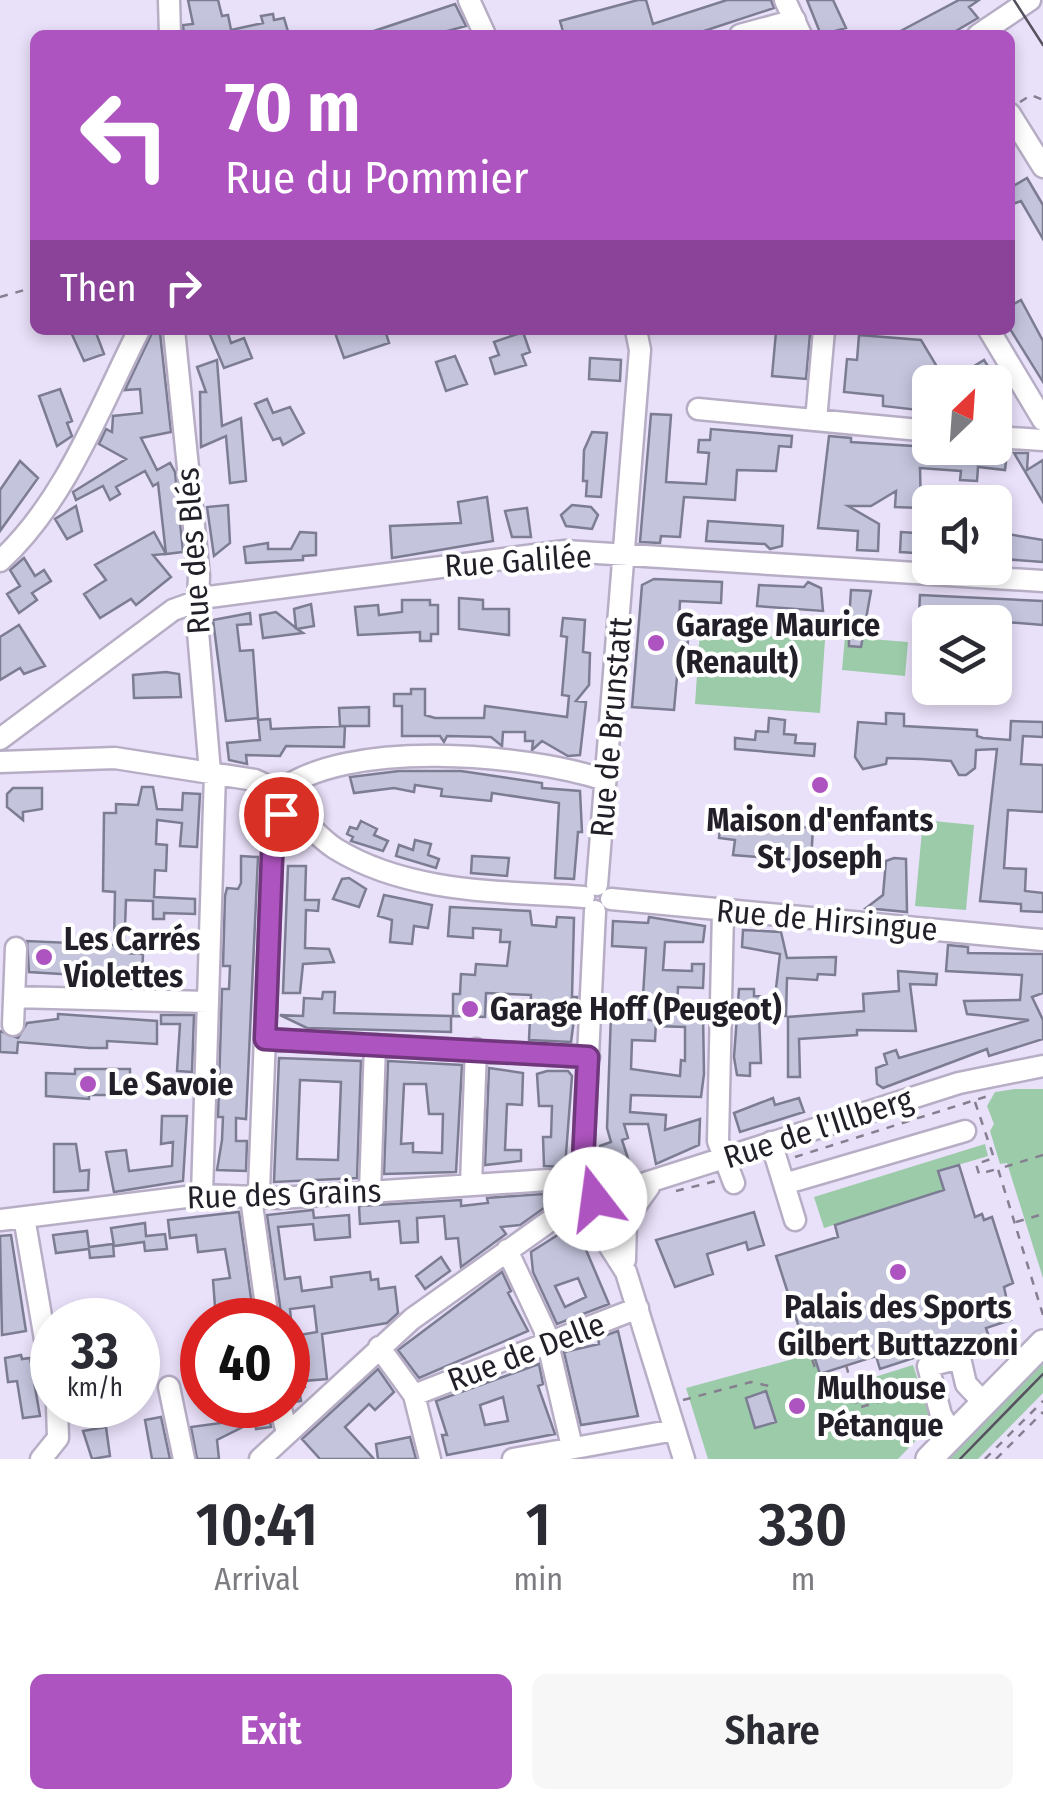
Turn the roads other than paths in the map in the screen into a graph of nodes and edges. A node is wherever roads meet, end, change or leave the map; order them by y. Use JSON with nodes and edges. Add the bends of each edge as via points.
{"nodes":[{"id":1,"x":169,"y":0,"type":"edge"},
{"id":2,"x":469,"y":0,"type":"edge"},
{"id":3,"x":784,"y":0,"type":"edge"},
{"id":4,"x":1030,"y":0,"type":"edge"},
{"id":5,"x":798,"y":27,"type":"edge"},
{"id":6,"x":170,"y":30,"type":"edge"},
{"id":7,"x":477,"y":30,"type":"edge"},
{"id":8,"x":985,"y":30,"type":"edge"},
{"id":9,"x":1015,"y":119,"type":"edge"},
{"id":10,"x":1043,"y":167,"type":"edge"},
{"id":11,"x":136,"y":335,"type":"edge"},
{"id":12,"x":175,"y":335,"type":"edge"},
{"id":13,"x":637,"y":335,"type":"edge"},
{"id":14,"x":824,"y":335,"type":"edge"},
{"id":15,"x":991,"y":335,"type":"edge"},
{"id":16,"x":698,"y":409,"type":"dead end"},
{"id":17,"x":816,"y":420,"type":"junction"},
{"id":18,"x":1043,"y":420,"type":"edge"},
{"id":19,"x":912,"y":429,"type":"edge"},
{"id":20,"x":1012,"y":438,"type":"edge"},
{"id":21,"x":1043,"y":440,"type":"edge"},
{"id":22,"x":625,"y":556,"type":"junction"},
{"id":23,"x":0,"y":561,"type":"edge"},
{"id":24,"x":1043,"y":580,"type":"edge"},
{"id":25,"x":197,"y":600,"type":"junction"},
{"id":26,"x":32,"y":717,"type":"junction"},
{"id":27,"x":0,"y":739,"type":"edge"},
{"id":28,"x":30,"y":759,"type":"junction"},
{"id":29,"x":0,"y":762,"type":"edge"},
{"id":30,"x":213,"y":772,"type":"junction"},
{"id":31,"x":605,"y":780,"type":"junction"},
{"id":32,"x":282,"y":800,"type":"junction"},
{"id":33,"x":597,"y":898,"type":"junction"},
{"id":34,"x":723,"y":910,"type":"junction"},
{"id":35,"x":1043,"y":940,"type":"edge"},
{"id":36,"x":16,"y":948,"type":"dead end"},
{"id":37,"x":14,"y":996,"type":"junction"},
{"id":38,"x":207,"y":1002,"type":"junction"},
{"id":39,"x":13,"y":1025,"type":"dead end"},
{"id":40,"x":265,"y":1039,"type":"junction"},
{"id":41,"x":375,"y":1045,"type":"junction"},
{"id":42,"x":476,"y":1050,"type":"junction"},
{"id":43,"x":588,"y":1057,"type":"junction"},
{"id":44,"x":1043,"y":1066,"type":"edge"},
{"id":45,"x":965,"y":1131,"type":"dead end"},
{"id":46,"x":775,"y":1152,"type":"junction"},
{"id":47,"x":729,"y":1172,"type":"junction"},
{"id":48,"x":471,"y":1184,"type":"junction"},
{"id":49,"x":575,"y":1184,"type":"junction"},
{"id":50,"x":784,"y":1184,"type":"junction"},
{"id":51,"x":650,"y":1185,"type":"junction"},
{"id":52,"x":370,"y":1192,"type":"junction"},
{"id":53,"x":202,"y":1195,"type":"junction"},
{"id":54,"x":256,"y":1198,"type":"junction"},
{"id":55,"x":584,"y":1206,"type":"junction"},
{"id":56,"x":24,"y":1217,"type":"junction"},
{"id":57,"x":0,"y":1220,"type":"edge"},
{"id":58,"x":795,"y":1220,"type":"dead end"},
{"id":59,"x":507,"y":1250,"type":"junction"},
{"id":60,"x":626,"y":1272,"type":"junction"},
{"id":61,"x":38,"y":1298,"type":"edge"},
{"id":62,"x":265,"y":1298,"type":"edge"},
{"id":63,"x":638,"y":1308,"type":"junction"},
{"id":64,"x":1043,"y":1343,"type":"edge"},
{"id":65,"x":549,"y":1346,"type":"junction"},
{"id":66,"x":378,"y":1347,"type":"junction"},
{"id":67,"x":168,"y":1387,"type":"dead end"},
{"id":68,"x":414,"y":1395,"type":"junction"},
{"id":69,"x":984,"y":1403,"type":"junction"},
{"id":70,"x":58,"y":1428,"type":"edge"},
{"id":71,"x":286,"y":1428,"type":"edge"},
{"id":72,"x":675,"y":1430,"type":"junction"},
{"id":73,"x":287,"y":1433,"type":"junction"},
{"id":74,"x":952,"y":1435,"type":"junction"},
{"id":75,"x":572,"y":1447,"type":"junction"},
{"id":76,"x":547,"y":1456,"type":"edge"},
{"id":77,"x":41,"y":1459,"type":"edge"},
{"id":78,"x":184,"y":1459,"type":"edge"},
{"id":79,"x":260,"y":1459,"type":"edge"},
{"id":80,"x":430,"y":1459,"type":"edge"},
{"id":81,"x":513,"y":1459,"type":"edge"},
{"id":82,"x":684,"y":1459,"type":"edge"},
{"id":83,"x":929,"y":1459,"type":"edge"}],
"edges":[{"from":1,"to":6,"type":"street"},
{"from":2,"to":7,"type":"street"},
{"from":3,"to":5,"type":"street"},
{"from":4,"to":8,"type":"street"},
{"from":9,"to":10,"type":"street"},
{"from":11,"to":23,"type":"street","via":[[66,473],[27,534]]},
{"from":12,"to":25,"type":"street","name":"Rue des Blés"},
{"from":13,"to":22,"type":"street","name":"Rue de Brunstatt"},
{"from":14,"to":17,"type":"street"},
{"from":15,"to":18,"type":"street"},
{"from":16,"to":17,"type":"street"},
{"from":17,"to":19,"type":"street"},
{"from":20,"to":21,"type":"street"},
{"from":22,"to":24,"type":"street","name":"Rue Galilée"},
{"from":22,"to":25,"type":"street","name":"Rue Galilée","via":[[565,551]]},
{"from":22,"to":31,"type":"street","name":"Rue de Brunstatt"},
{"from":25,"to":26,"type":"street","name":"Rue Galilée","via":[[173,610]]},
{"from":25,"to":30,"type":"street","name":"Rue des Blés"},
{"from":26,"to":27,"type":"street","name":"Rue Galilée"},
{"from":26,"to":28,"type":"street"},
{"from":28,"to":29,"type":"street"},
{"from":28,"to":30,"type":"street","via":[[115,758]]},
{"from":30,"to":32,"type":"street","via":[[255,780]]},
{"from":30,"to":38,"type":"street","name":"Rue des Blés"},
{"from":31,"to":32,"type":"street","via":[[430,753],[374,758],[296,780]]},
{"from":31,"to":33,"type":"street","name":"Rue de Brunstatt"},
{"from":32,"to":33,"type":"street","name":"Rue de Hirsingue","via":[[333,847],[389,873],[444,886]]},
{"from":32,"to":40,"type":"street","via":[[273,832]]},
{"from":33,"to":34,"type":"street","name":"Rue de Hirsingue"},
{"from":33,"to":43,"type":"street","name":"Rue de Brunstatt"},
{"from":34,"to":35,"type":"street","name":"Rue de Hirsingue"},
{"from":34,"to":47,"type":"street","via":[[718,1141]]},
{"from":36,"to":37,"type":"street"},
{"from":37,"to":38,"type":"street"},
{"from":37,"to":39,"type":"street"},
{"from":38,"to":53,"type":"street","name":"Rue des Blés"},
{"from":40,"to":41,"type":"street"},
{"from":40,"to":54,"type":"street"},
{"from":41,"to":42,"type":"street"},
{"from":41,"to":52,"type":"street"},
{"from":42,"to":43,"type":"street"},
{"from":42,"to":48,"type":"street"},
{"from":43,"to":49,"type":"street","name":"Rue de Brunstatt"},
{"from":44,"to":46,"type":"street","name":"Rue de l'Illberg","via":[[959,1083]]},
{"from":45,"to":50,"type":"street"},
{"from":46,"to":47,"type":"street","name":"Rue de l'Illberg"},
{"from":46,"to":50,"type":"street"},
{"from":47,"to":51,"type":"street","name":"Rue de l'Illberg"},
{"from":48,"to":49,"type":"street","name":"Rue des Grains"},
{"from":48,"to":52,"type":"street","name":"Rue des Grains"},
{"from":49,"to":55,"type":"street","name":"Rue de Brunstatt","via":[[564,1194]]},
{"from":50,"to":58,"type":"street"},
{"from":51,"to":55,"type":"street","name":"Rue de l'Illberg"},
{"from":51,"to":60,"type":"street","via":[[626,1219]]},
{"from":52,"to":54,"type":"street","name":"Rue des Grains"},
{"from":53,"to":54,"type":"street","name":"Rue des Grains"},
{"from":53,"to":56,"type":"street","name":"Rue des Grains"},
{"from":54,"to":62,"type":"street"},
{"from":55,"to":59,"type":"street","name":"Rue de l'Illberg"},
{"from":55,"to":60,"type":"street"},
{"from":56,"to":57,"type":"street","name":"Rue des Grains"},
{"from":56,"to":61,"type":"street"},
{"from":59,"to":65,"type":"street"},
{"from":59,"to":66,"type":"street","name":"Rue de l'Illberg"},
{"from":60,"to":63,"type":"street"},
{"from":63,"to":65,"type":"street","name":"Rue de Delle"},
{"from":63,"to":72,"type":"street"},
{"from":64,"to":69,"type":"main road"},
{"from":65,"to":68,"type":"street","name":"Rue de Delle"},
{"from":65,"to":75,"type":"street"},
{"from":66,"to":68,"type":"street"},
{"from":66,"to":73,"type":"street","name":"Rue de l'Illberg"},
{"from":67,"to":78,"type":"street"},
{"from":68,"to":80,"type":"street"},
{"from":69,"to":74,"type":"main road"},
{"from":69,"to":74,"type":"street","via":[[966,1384],[960,1358],[928,1366]]},
{"from":70,"to":77,"type":"street","via":[[58,1438]]},
{"from":71,"to":73,"type":"street"},
{"from":72,"to":75,"type":"street"},
{"from":72,"to":82,"type":"street"},
{"from":73,"to":79,"type":"street","name":"Rue de l'Illberg"},
{"from":74,"to":83,"type":"main road"},
{"from":75,"to":76,"type":"street"},
{"from":76,"to":81,"type":"street"}]}
